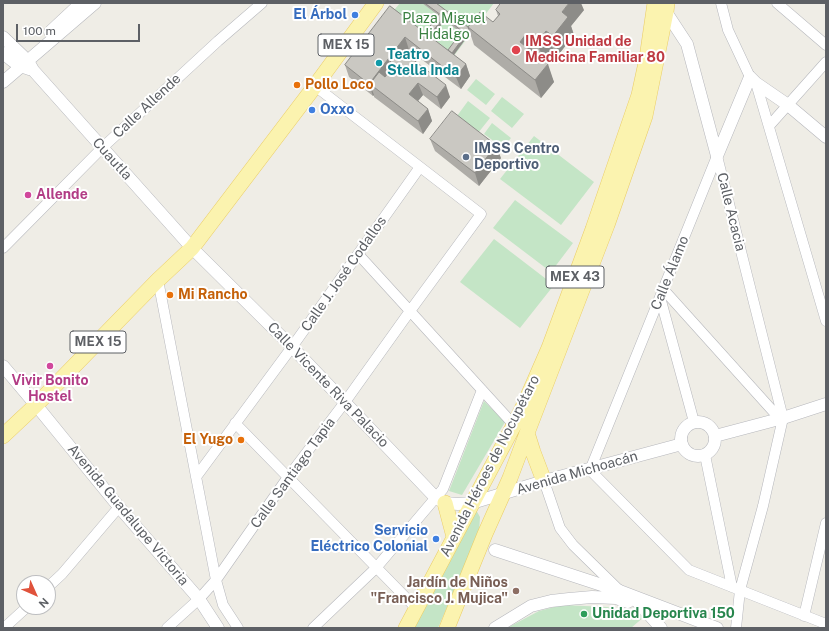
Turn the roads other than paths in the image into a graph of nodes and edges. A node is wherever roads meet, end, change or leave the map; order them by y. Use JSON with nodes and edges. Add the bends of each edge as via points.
{"nodes":[{"id":1,"x":81,"y":3,"type":"edge"},
{"id":2,"x":95,"y":3,"type":"edge"},
{"id":3,"x":262,"y":3,"type":"edge"},
{"id":4,"x":722,"y":3,"type":"edge"},
{"id":5,"x":777,"y":3,"type":"edge"},
{"id":6,"x":373,"y":4,"type":"edge"},
{"id":7,"x":661,"y":5,"type":"edge"},
{"id":8,"x":3,"y":37,"type":"edge"},
{"id":9,"x":826,"y":45,"type":"edge"},
{"id":10,"x":3,"y":53,"type":"edge"},
{"id":11,"x":826,"y":62,"type":"edge"},
{"id":12,"x":24,"y":63,"type":"junction"},
{"id":13,"x":753,"y":80,"type":"junction"},
{"id":14,"x":3,"y":82,"type":"edge"},
{"id":15,"x":315,"y":86,"type":"junction"},
{"id":16,"x":788,"y":105,"type":"junction"},
{"id":17,"x":769,"y":126,"type":"junction"},
{"id":18,"x":826,"y":137,"type":"edge"},
{"id":19,"x":102,"y":148,"type":"junction"},
{"id":20,"x":717,"y":156,"type":"junction"},
{"id":21,"x":420,"y":167,"type":"junction"},
{"id":22,"x":3,"y":248,"type":"edge"},
{"id":23,"x":192,"y":248,"type":"junction"},
{"id":24,"x":358,"y":254,"type":"junction"},
{"id":25,"x":158,"y":280,"type":"junction"},
{"id":26,"x":662,"y":293,"type":"junction"},
{"id":27,"x":410,"y":311,"type":"junction"},
{"id":28,"x":826,"y":321,"type":"edge"},
{"id":29,"x":292,"y":347,"type":"junction"},
{"id":30,"x":3,"y":366,"type":"edge"},
{"id":31,"x":482,"y":390,"type":"junction"},
{"id":32,"x":345,"y":402,"type":"junction"},
{"id":33,"x":826,"y":404,"type":"edge"},
{"id":34,"x":36,"y":405,"type":"junction"},
{"id":35,"x":782,"y":418,"type":"junction"},
{"id":36,"x":694,"y":422,"type":"junction"},
{"id":37,"x":235,"y":423,"type":"junction"},
{"id":38,"x":520,"y":429,"type":"junction"},
{"id":39,"x":3,"y":436,"type":"edge"},
{"id":40,"x":715,"y":436,"type":"junction"},
{"id":41,"x":682,"y":444,"type":"junction"},
{"id":42,"x":705,"y":455,"type":"junction"},
{"id":43,"x":494,"y":461,"type":"junction"},
{"id":44,"x":590,"y":470,"type":"junction"},
{"id":45,"x":196,"y":477,"type":"junction"},
{"id":46,"x":288,"y":477,"type":"junction"},
{"id":47,"x":544,"y":482,"type":"junction"},
{"id":48,"x":503,"y":495,"type":"junction"},
{"id":49,"x":440,"y":500,"type":"junction"},
{"id":50,"x":472,"y":503,"type":"junction"},
{"id":51,"x":119,"y":507,"type":"junction"},
{"id":52,"x":826,"y":523,"type":"edge"},
{"id":53,"x":485,"y":534,"type":"junction"},
{"id":54,"x":454,"y":537,"type":"junction"},
{"id":55,"x":495,"y":550,"type":"dead end"},
{"id":56,"x":376,"y":568,"type":"junction"},
{"id":57,"x":56,"y":580,"type":"edge"},
{"id":58,"x":216,"y":580,"type":"junction"},
{"id":59,"x":736,"y":589,"type":"junction"},
{"id":60,"x":620,"y":591,"type":"junction"},
{"id":61,"x":634,"y":596,"type":"junction"},
{"id":62,"x":199,"y":599,"type":"junction"},
{"id":63,"x":643,"y":607,"type":"junction"},
{"id":64,"x":416,"y":608,"type":"junction"},
{"id":65,"x":18,"y":615,"type":"edge"},
{"id":66,"x":804,"y":616,"type":"junction"},
{"id":67,"x":826,"y":624,"type":"edge"},
{"id":68,"x":4,"y":628,"type":"edge"},
{"id":69,"x":167,"y":628,"type":"edge"},
{"id":70,"x":218,"y":628,"type":"edge"},
{"id":71,"x":238,"y":628,"type":"edge"},
{"id":72,"x":313,"y":628,"type":"edge"},
{"id":73,"x":406,"y":628,"type":"edge"},
{"id":74,"x":447,"y":628,"type":"edge"},
{"id":75,"x":496,"y":628,"type":"edge"},
{"id":76,"x":660,"y":628,"type":"edge"},
{"id":77,"x":693,"y":628,"type":"edge"},
{"id":78,"x":717,"y":628,"type":"edge"},
{"id":79,"x":736,"y":628,"type":"edge"}],
"edges":[{"from":1,"to":12,"type":"street","via":[[38,42]]},
{"from":2,"to":12,"type":"street"},
{"from":3,"to":19,"type":"street","name":"Calle Allende"},
{"from":4,"to":13,"type":"street","via":[[728,30]]},
{"from":5,"to":9,"type":"street"},
{"from":6,"to":15,"type":"main road","number":"MEX 15"},
{"from":7,"to":20,"type":"street","name":"Calle Acacia","via":[[687,44]]},
{"from":7,"to":38,"type":"main road","name":"Avenida Héroes de Nocupétaro","number":"MEX 43","via":[[645,116],[607,225]]},
{"from":8,"to":12,"type":"street","name":"Cuautla"},
{"from":10,"to":12,"type":"street","name":"Cuautla"},
{"from":11,"to":16,"type":"street"},
{"from":12,"to":14,"type":"street"},
{"from":12,"to":19,"type":"street","name":"Cuautla"},
{"from":13,"to":16,"type":"street"},
{"from":13,"to":17,"type":"street"},
{"from":13,"to":20,"type":"street","name":"Calle Álamo"},
{"from":15,"to":21,"type":"street"},
{"from":15,"to":23,"type":"main road","number":"MEX 15"},
{"from":16,"to":17,"type":"street"},
{"from":16,"to":18,"type":"street"},
{"from":17,"to":28,"type":"street"},
{"from":19,"to":22,"type":"street","name":"Calle Allende"},
{"from":19,"to":23,"type":"street","name":"Cuautla"},
{"from":20,"to":26,"type":"street","name":"Calle Álamo"},
{"from":20,"to":35,"type":"street","name":"Calle Acacia"},
{"from":21,"to":24,"type":"street","name":"Calle J. José Codallos"},
{"from":21,"to":27,"type":"street","name":"Calle Santiago Tapia","via":[[481,214]]},
{"from":23,"to":25,"type":"main road","number":"MEX 15"},
{"from":23,"to":29,"type":"street","name":"Calle Vicente Riva Palacio"},
{"from":24,"to":27,"type":"street"},
{"from":24,"to":29,"type":"street","name":"Calle J. José Codallos"},
{"from":25,"to":34,"type":"main road","number":"MEX 15"},
{"from":25,"to":45,"type":"street"},
{"from":26,"to":35,"type":"street"},
{"from":26,"to":36,"type":"street"},
{"from":26,"to":44,"type":"street","name":"Calle Álamo"},
{"from":27,"to":31,"type":"street"},
{"from":27,"to":32,"type":"street","name":"Calle Santiago Tapia"},
{"from":29,"to":32,"type":"street","name":"Calle Vicente Riva Palacio"},
{"from":29,"to":37,"type":"street","name":"Calle J. José Codallos"},
{"from":30,"to":34,"type":"street","name":"Avenida Guadalupe Victoria"},
{"from":31,"to":38,"type":"street"},
{"from":31,"to":49,"type":"street"},
{"from":32,"to":46,"type":"street","name":"Calle Santiago Tapia"},
{"from":32,"to":49,"type":"street","name":"Calle Vicente Riva Palacio"},
{"from":33,"to":35,"type":"street"},
{"from":34,"to":39,"type":"main road","number":"MEX 15"},
{"from":34,"to":51,"type":"street","name":"Avenida Guadalupe Victoria"},
{"from":35,"to":40,"type":"street"},
{"from":35,"to":59,"type":"street","via":[[764,506]]},
{"from":36,"to":40,"type":"street","via":[[705,423],[713,430]]},
{"from":36,"to":41,"type":"street","via":[[684,428]]},
{"from":37,"to":45,"type":"street","name":"Calle J. José Codallos"},
{"from":37,"to":46,"type":"street"},
{"from":38,"to":43,"type":"main road","name":"Avenida Héroes de Nocupétaro","number":"MEX 43"},
{"from":38,"to":47,"type":"main road","via":[[533,452]]},
{"from":38,"to":48,"type":"main road","name":"Avenida Héroes de Nocupétaro","number":"MEX 43","via":[[510,478]]},
{"from":40,"to":42,"type":"street","via":[[713,448]]},
{"from":41,"to":42,"type":"street","via":[[688,454],[699,457]]},
{"from":41,"to":44,"type":"street","name":"Avenida Michoacán"},
{"from":42,"to":59,"type":"street"},
{"from":43,"to":48,"type":"main road"},
{"from":43,"to":50,"type":"main road","name":"Avenida Héroes de Nocupétaro","number":"MEX 43"},
{"from":44,"to":47,"type":"street","name":"Avenida Michoacán"},
{"from":44,"to":59,"type":"street","via":[[689,570]]},
{"from":45,"to":58,"type":"street"},
{"from":46,"to":56,"type":"street"},
{"from":46,"to":58,"type":"street","name":"Calle Santiago Tapia"},
{"from":47,"to":48,"type":"street","name":"Avenida Michoacán"},
{"from":47,"to":60,"type":"street","via":[[560,528],[573,545]]},
{"from":48,"to":50,"type":"street","name":"Avenida Michoacán"},
{"from":48,"to":53,"type":"main road","name":"Avenida Héroes de Nocupétaro","number":"MEX 43"},
{"from":49,"to":50,"type":"street","via":[[458,504]]},
{"from":49,"to":54,"type":"main road"},
{"from":49,"to":56,"type":"street"},
{"from":50,"to":53,"type":"main road","via":[[482,514]]},
{"from":50,"to":54,"type":"main road","name":"Avenida Héroes de Nocupétaro","number":"MEX 43"},
{"from":51,"to":57,"type":"street"},
{"from":51,"to":62,"type":"street","name":"Avenida Guadalupe Victoria"},
{"from":52,"to":66,"type":"street"},
{"from":53,"to":74,"type":"main road","name":"Avenida Héroes de Nocupétaro","number":"MEX 43"},
{"from":54,"to":64,"type":"main road","name":"Avenida Héroes de Nocupétaro","number":"MEX 43"},
{"from":55,"to":60,"type":"street"},
{"from":56,"to":64,"type":"street"},
{"from":56,"to":72,"type":"street"},
{"from":58,"to":62,"type":"street","name":"Calle Santiago Tapia"},
{"from":58,"to":71,"type":"street","via":[[223,605]]},
{"from":59,"to":66,"type":"street"},
{"from":59,"to":79,"type":"street"},
{"from":60,"to":61,"type":"street"},
{"from":61,"to":63,"type":"street"},
{"from":61,"to":78,"type":"street"},
{"from":62,"to":69,"type":"street","name":"Calle Santiago Tapia"},
{"from":62,"to":70,"type":"street","name":"Avenida Guadalupe Victoria"},
{"from":63,"to":75,"type":"street","via":[[616,598],[592,597],[551,601],[531,606]]},
{"from":63,"to":76,"type":"street"},
{"from":63,"to":77,"type":"street"},
{"from":64,"to":73,"type":"main road","name":"Avenida Héroes de Nocupétaro","number":"MEX 43"},
{"from":65,"to":68,"type":"street"},
{"from":66,"to":67,"type":"street"}]}
